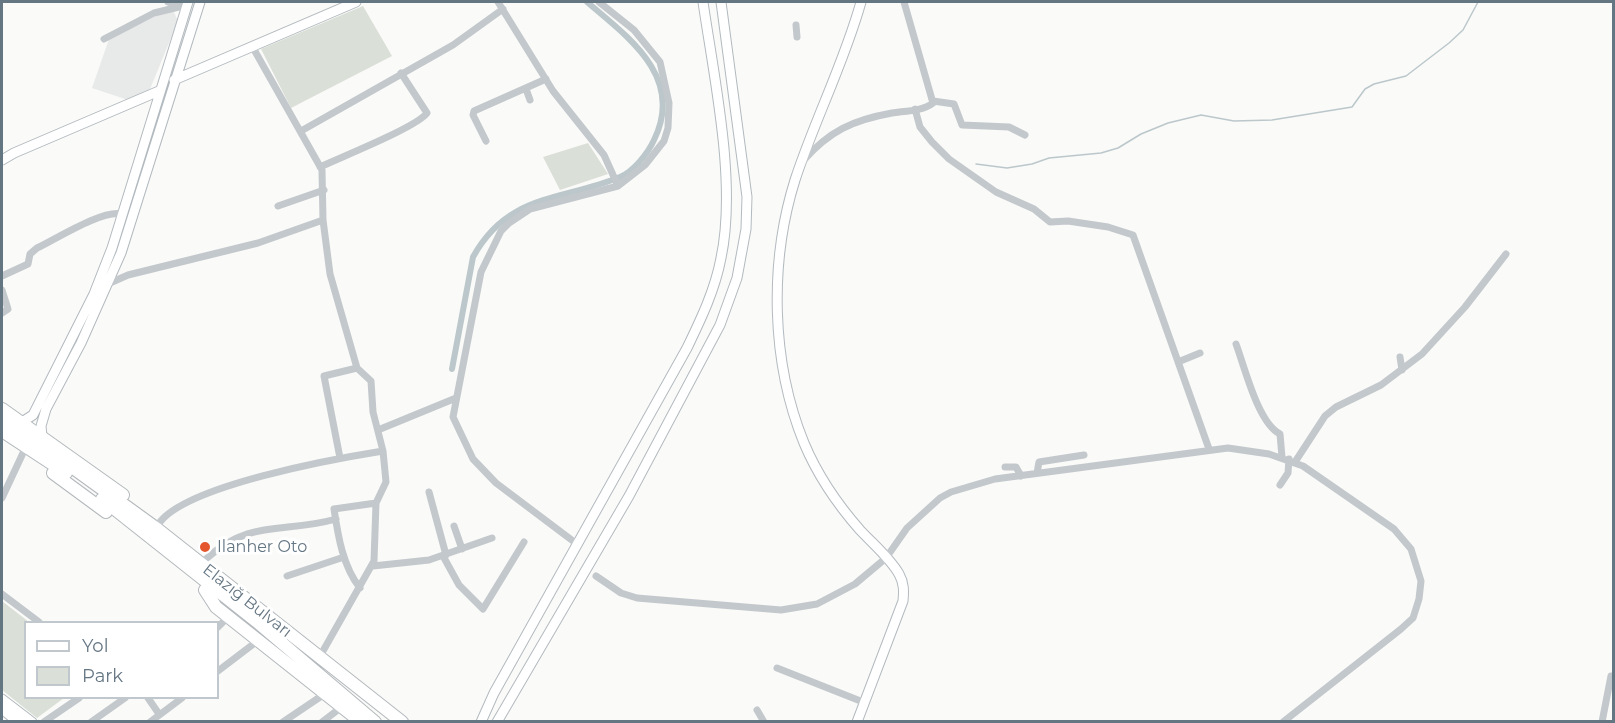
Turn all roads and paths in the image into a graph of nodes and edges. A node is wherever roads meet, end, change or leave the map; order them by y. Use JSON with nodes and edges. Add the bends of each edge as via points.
{"nodes":[{"id":1,"x":168,"y":2,"type":"edge"},
{"id":2,"x":200,"y":2,"type":"edge"},
{"id":3,"x":356,"y":2,"type":"edge"},
{"id":4,"x":498,"y":2,"type":"edge"},
{"id":5,"x":599,"y":2,"type":"edge"},
{"id":6,"x":703,"y":2,"type":"edge"},
{"id":7,"x":721,"y":2,"type":"edge"},
{"id":8,"x":861,"y":2,"type":"edge"},
{"id":9,"x":904,"y":2,"type":"edge"},
{"id":10,"x":187,"y":3,"type":"edge"},
{"id":11,"x":503,"y":9,"type":"junction"},
{"id":12,"x":796,"y":25,"type":"dead end"},
{"id":13,"x":797,"y":37,"type":"dead end"},
{"id":14,"x":104,"y":39,"type":"dead end"},
{"id":15,"x":252,"y":46,"type":"junction"},
{"id":16,"x":401,"y":73,"type":"junction"},
{"id":17,"x":174,"y":80,"type":"junction"},
{"id":18,"x":546,"y":80,"type":"junction"},
{"id":19,"x":526,"y":89,"type":"junction"},
{"id":20,"x":159,"y":90,"type":"junction"},
{"id":21,"x":530,"y":100,"type":"dead end"},
{"id":22,"x":933,"y":101,"type":"junction"},
{"id":23,"x":915,"y":110,"type":"junction"},
{"id":24,"x":301,"y":131,"type":"junction"},
{"id":25,"x":1025,"y":135,"type":"dead end"},
{"id":26,"x":486,"y":141,"type":"dead end"},
{"id":27,"x":2,"y":160,"type":"edge"},
{"id":28,"x":801,"y":163,"type":"junction"},
{"id":29,"x":320,"y":167,"type":"junction"},
{"id":30,"x":616,"y":181,"type":"junction"},
{"id":31,"x":324,"y":190,"type":"junction"},
{"id":32,"x":279,"y":207,"type":"dead end"},
{"id":33,"x":122,"y":214,"type":"junction"},
{"id":34,"x":322,"y":220,"type":"junction"},
{"id":35,"x":1506,"y":254,"type":"dead end"},
{"id":36,"x":2,"y":276,"type":"edge"},
{"id":37,"x":110,"y":282,"type":"junction"},
{"id":38,"x":2,"y":290,"type":"edge"},
{"id":39,"x":2,"y":312,"type":"edge"},
{"id":40,"x":1236,"y":344,"type":"dead end"},
{"id":41,"x":1200,"y":353,"type":"dead end"},
{"id":42,"x":1400,"y":357,"type":"dead end"},
{"id":43,"x":1178,"y":362,"type":"junction"},
{"id":44,"x":357,"y":368,"type":"junction"},
{"id":45,"x":1402,"y":370,"type":"junction"},
{"id":46,"x":456,"y":398,"type":"junction"},
{"id":47,"x":2,"y":410,"type":"edge"},
{"id":48,"x":2,"y":420,"type":"edge"},
{"id":49,"x":22,"y":422,"type":"junction"},
{"id":50,"x":378,"y":430,"type":"junction"},
{"id":51,"x":2,"y":431,"type":"edge"},
{"id":52,"x":42,"y":436,"type":"junction"},
{"id":53,"x":2,"y":439,"type":"edge"},
{"id":54,"x":1209,"y":449,"type":"junction"},
{"id":55,"x":383,"y":451,"type":"junction"},
{"id":56,"x":23,"y":453,"type":"junction"},
{"id":57,"x":1084,"y":455,"type":"dead end"},
{"id":58,"x":340,"y":458,"type":"junction"},
{"id":59,"x":1288,"y":460,"type":"junction"},
{"id":60,"x":1005,"y":467,"type":"dead end"},
{"id":61,"x":1036,"y":473,"type":"junction"},
{"id":62,"x":1021,"y":476,"type":"junction"},
{"id":63,"x":1280,"y":485,"type":"dead end"},
{"id":64,"x":429,"y":492,"type":"dead end"},
{"id":65,"x":605,"y":495,"type":"junction"},
{"id":66,"x":2,"y":498,"type":"edge"},
{"id":67,"x":376,"y":503,"type":"junction"},
{"id":68,"x":622,"y":507,"type":"junction"},
{"id":69,"x":336,"y":519,"type":"junction"},
{"id":70,"x":160,"y":522,"type":"junction"},
{"id":71,"x":454,"y":526,"type":"dead end"},
{"id":72,"x":492,"y":538,"type":"dead end"},
{"id":73,"x":524,"y":542,"type":"dead end"},
{"id":74,"x":578,"y":544,"type":"junction"},
{"id":75,"x":462,"y":549,"type":"junction"},
{"id":76,"x":445,"y":556,"type":"junction"},
{"id":77,"x":344,"y":557,"type":"junction"},
{"id":78,"x":886,"y":558,"type":"junction"},
{"id":79,"x":206,"y":559,"type":"junction"},
{"id":80,"x":373,"y":566,"type":"junction"},
{"id":81,"x":287,"y":576,"type":"dead end"},
{"id":82,"x":597,"y":576,"type":"dead end"},
{"id":83,"x":360,"y":588,"type":"junction"},
{"id":84,"x":206,"y":590,"type":"junction"},
{"id":85,"x":2,"y":594,"type":"edge"},
{"id":86,"x":257,"y":615,"type":"junction"},
{"id":87,"x":229,"y":616,"type":"junction"},
{"id":88,"x":38,"y":621,"type":"edge"},
{"id":89,"x":219,"y":626,"type":"edge"},
{"id":90,"x":260,"y":639,"type":"junction"},
{"id":91,"x":319,"y":658,"type":"junction"},
{"id":92,"x":777,"y":668,"type":"dead end"},
{"id":93,"x":219,"y":670,"type":"edge"},
{"id":94,"x":1611,"y":676,"type":"dead end"},
{"id":95,"x":326,"y":692,"type":"junction"},
{"id":96,"x":2,"y":699,"type":"edge"},
{"id":97,"x":78,"y":699,"type":"edge"},
{"id":98,"x":124,"y":699,"type":"edge"},
{"id":99,"x":149,"y":699,"type":"edge"},
{"id":100,"x":181,"y":699,"type":"edge"},
{"id":101,"x":863,"y":702,"type":"junction"},
{"id":102,"x":342,"y":706,"type":"junction"},
{"id":103,"x":2,"y":709,"type":"edge"},
{"id":104,"x":757,"y":710,"type":"dead end"},
{"id":105,"x":159,"y":714,"type":"junction"},
{"id":106,"x":18,"y":722,"type":"edge"},
{"id":107,"x":32,"y":722,"type":"edge"},
{"id":108,"x":44,"y":722,"type":"edge"},
{"id":109,"x":91,"y":722,"type":"edge"},
{"id":110,"x":150,"y":722,"type":"edge"},
{"id":111,"x":283,"y":722,"type":"edge"},
{"id":112,"x":322,"y":722,"type":"edge"},
{"id":113,"x":362,"y":722,"type":"edge"},
{"id":114,"x":375,"y":722,"type":"edge"},
{"id":115,"x":402,"y":722,"type":"edge"},
{"id":116,"x":481,"y":722,"type":"edge"},
{"id":117,"x":497,"y":722,"type":"edge"},
{"id":118,"x":764,"y":722,"type":"edge"},
{"id":119,"x":857,"y":722,"type":"edge"},
{"id":120,"x":1283,"y":722,"type":"edge"},
{"id":121,"x":1602,"y":722,"type":"edge"}],
"edges":[{"from":1,"to":10,"type":"street"},
{"from":2,"to":17,"type":"main road"},
{"from":3,"to":15,"type":"main road"},
{"from":4,"to":11,"type":"street"},
{"from":5,"to":30,"type":"street","via":[[634,30],[656,56],[669,103],[664,141],[645,165]]},
{"from":6,"to":65,"type":"main road","via":[[726,183],[722,257],[712,293],[687,348]]},
{"from":7,"to":68,"type":"main road","via":[[745,173],[747,207],[742,253],[720,325]]},
{"from":8,"to":28,"type":"main road","via":[[848,47]]},
{"from":9,"to":22,"type":"street"},
{"from":10,"to":14,"type":"street","via":[[154,13]]},
{"from":10,"to":20,"type":"main road"},
{"from":11,"to":16,"type":"street","via":[[453,45]]},
{"from":11,"to":18,"type":"street"},
{"from":12,"to":13,"type":"street"},
{"from":15,"to":17,"type":"main road"},
{"from":15,"to":24,"type":"street"},
{"from":16,"to":24,"type":"street"},
{"from":16,"to":29,"type":"street","via":[[427,113],[425,117]]},
{"from":17,"to":37,"type":"main road"},
{"from":18,"to":19,"type":"street"},
{"from":18,"to":30,"type":"street","via":[[604,156]]},
{"from":19,"to":21,"type":"street"},
{"from":19,"to":26,"type":"street","via":[[474,111]]},
{"from":20,"to":27,"type":"main road"},
{"from":20,"to":33,"type":"main road"},
{"from":22,"to":23,"type":"street","via":[[930,106]]},
{"from":22,"to":25,"type":"street","via":[[954,104],[962,125],[1009,127]]},
{"from":23,"to":28,"type":"street","via":[[882,115],[836,131]]},
{"from":23,"to":43,"type":"street","via":[[920,127],[949,159],[996,192],[1034,209],[1050,222],[1108,227],[1133,235]]},
{"from":24,"to":29,"type":"street"},
{"from":28,"to":78,"type":"main road","via":[[780,245],[779,339],[788,391],[814,463],[851,519]]},
{"from":29,"to":31,"type":"street"},
{"from":30,"to":46,"type":"street","via":[[530,209],[501,231],[481,272]]},
{"from":31,"to":32,"type":"street"},
{"from":31,"to":34,"type":"street"},
{"from":33,"to":36,"type":"street","via":[[98,219],[37,248],[30,254],[28,264]]},
{"from":33,"to":49,"type":"main road","via":[[94,294],[33,415]]},
{"from":34,"to":37,"type":"street","via":[[258,243]]},
{"from":34,"to":44,"type":"street","via":[[330,274]]},
{"from":35,"to":45,"type":"street","via":[[1465,307]]},
{"from":37,"to":52,"type":"main road","via":[[46,409],[40,426]]},
{"from":38,"to":39,"type":"street","via":[[8,309]]},
{"from":40,"to":59,"type":"street","via":[[1260,411],[1269,426],[1280,434]]},
{"from":41,"to":43,"type":"street"},
{"from":42,"to":45,"type":"street"},
{"from":43,"to":54,"type":"street"},
{"from":44,"to":50,"type":"street","via":[[371,381]]},
{"from":44,"to":58,"type":"street","via":[[324,376]]},
{"from":45,"to":59,"type":"street","via":[[1336,407]]},
{"from":46,"to":50,"type":"street"},
{"from":46,"to":74,"type":"street","via":[[453,417],[473,459],[496,483]]},
{"from":47,"to":49,"type":"highway"},
{"from":48,"to":86,"type":"highway","name":"Elazığ Bulvarı","via":[[156,528]]},
{"from":49,"to":52,"type":"highway"},
{"from":50,"to":55,"type":"street"},
{"from":51,"to":86,"type":"highway","name":"Elazığ Bulvarı","via":[[88,488]]},
{"from":52,"to":70,"type":"highway"},
{"from":53,"to":56,"type":"highway"},
{"from":54,"to":59,"type":"street","via":[[1228,448]]},
{"from":54,"to":61,"type":"street"},
{"from":55,"to":58,"type":"street"},
{"from":55,"to":67,"type":"street","via":[[386,482]]},
{"from":56,"to":66,"type":"street"},
{"from":56,"to":84,"type":"highway","via":[[73,486]]},
{"from":57,"to":61,"type":"street","via":[[1039,462]]},
{"from":58,"to":70,"type":"street","via":[[198,496],[179,505]]},
{"from":59,"to":63,"type":"street","via":[[1288,473]]},
{"from":59,"to":120,"type":"street","via":[[1394,529],[1411,549],[1421,581],[1413,618]]},
{"from":60,"to":62,"type":"street","via":[[1016,467]]},
{"from":61,"to":62,"type":"street"},
{"from":62,"to":78,"type":"street","via":[[995,479],[940,498],[907,528]]},
{"from":64,"to":76,"type":"street"},
{"from":65,"to":68,"type":"main road"},
{"from":65,"to":74,"type":"main road"},
{"from":67,"to":69,"type":"street","via":[[336,507]]},
{"from":67,"to":80,"type":"street"},
{"from":68,"to":117,"type":"main road"},
{"from":69,"to":77,"type":"street"},
{"from":69,"to":79,"type":"street","via":[[292,528],[254,530],[231,540]]},
{"from":70,"to":79,"type":"highway"},
{"from":71,"to":75,"type":"street"},
{"from":72,"to":75,"type":"street"},
{"from":73,"to":76,"type":"street","via":[[483,609],[459,585]]},
{"from":74,"to":116,"type":"main road"},
{"from":75,"to":76,"type":"street"},
{"from":76,"to":80,"type":"street"},
{"from":77,"to":81,"type":"street"},
{"from":77,"to":83,"type":"street"},
{"from":78,"to":82,"type":"street","via":[[855,584],[817,604],[781,610],[637,598],[621,593]]},
{"from":78,"to":101,"type":"main road","via":[[901,578],[903,601]]},
{"from":79,"to":86,"type":"highway","via":[[232,581]]},
{"from":80,"to":83,"type":"street"},
{"from":83,"to":91,"type":"street"},
{"from":84,"to":86,"type":"highway","via":[[230,610]]},
{"from":84,"to":87,"type":"highway","via":[[216,606]]},
{"from":85,"to":88,"type":"street"},
{"from":86,"to":91,"type":"highway","name":"Elazığ Bulvarı"},
{"from":86,"to":114,"type":"highway","name":"Elazığ Bulvarı"},
{"from":87,"to":89,"type":"street"},
{"from":87,"to":90,"type":"highway"},
{"from":90,"to":93,"type":"street"},
{"from":90,"to":95,"type":"highway"},
{"from":91,"to":115,"type":"highway","name":"Elazığ Bulvarı"},
{"from":92,"to":101,"type":"street"},
{"from":94,"to":121,"type":"street"},
{"from":95,"to":102,"type":"highway"},
{"from":95,"to":111,"type":"street"},
{"from":96,"to":107,"type":"main road"},
{"from":97,"to":108,"type":"street"},
{"from":98,"to":109,"type":"street"},
{"from":99,"to":105,"type":"street"},
{"from":100,"to":105,"type":"street"},
{"from":101,"to":119,"type":"main road"},
{"from":102,"to":112,"type":"street"},
{"from":102,"to":113,"type":"highway"},
{"from":103,"to":106,"type":"main road"},
{"from":104,"to":118,"type":"street"},
{"from":105,"to":110,"type":"street"}]}
